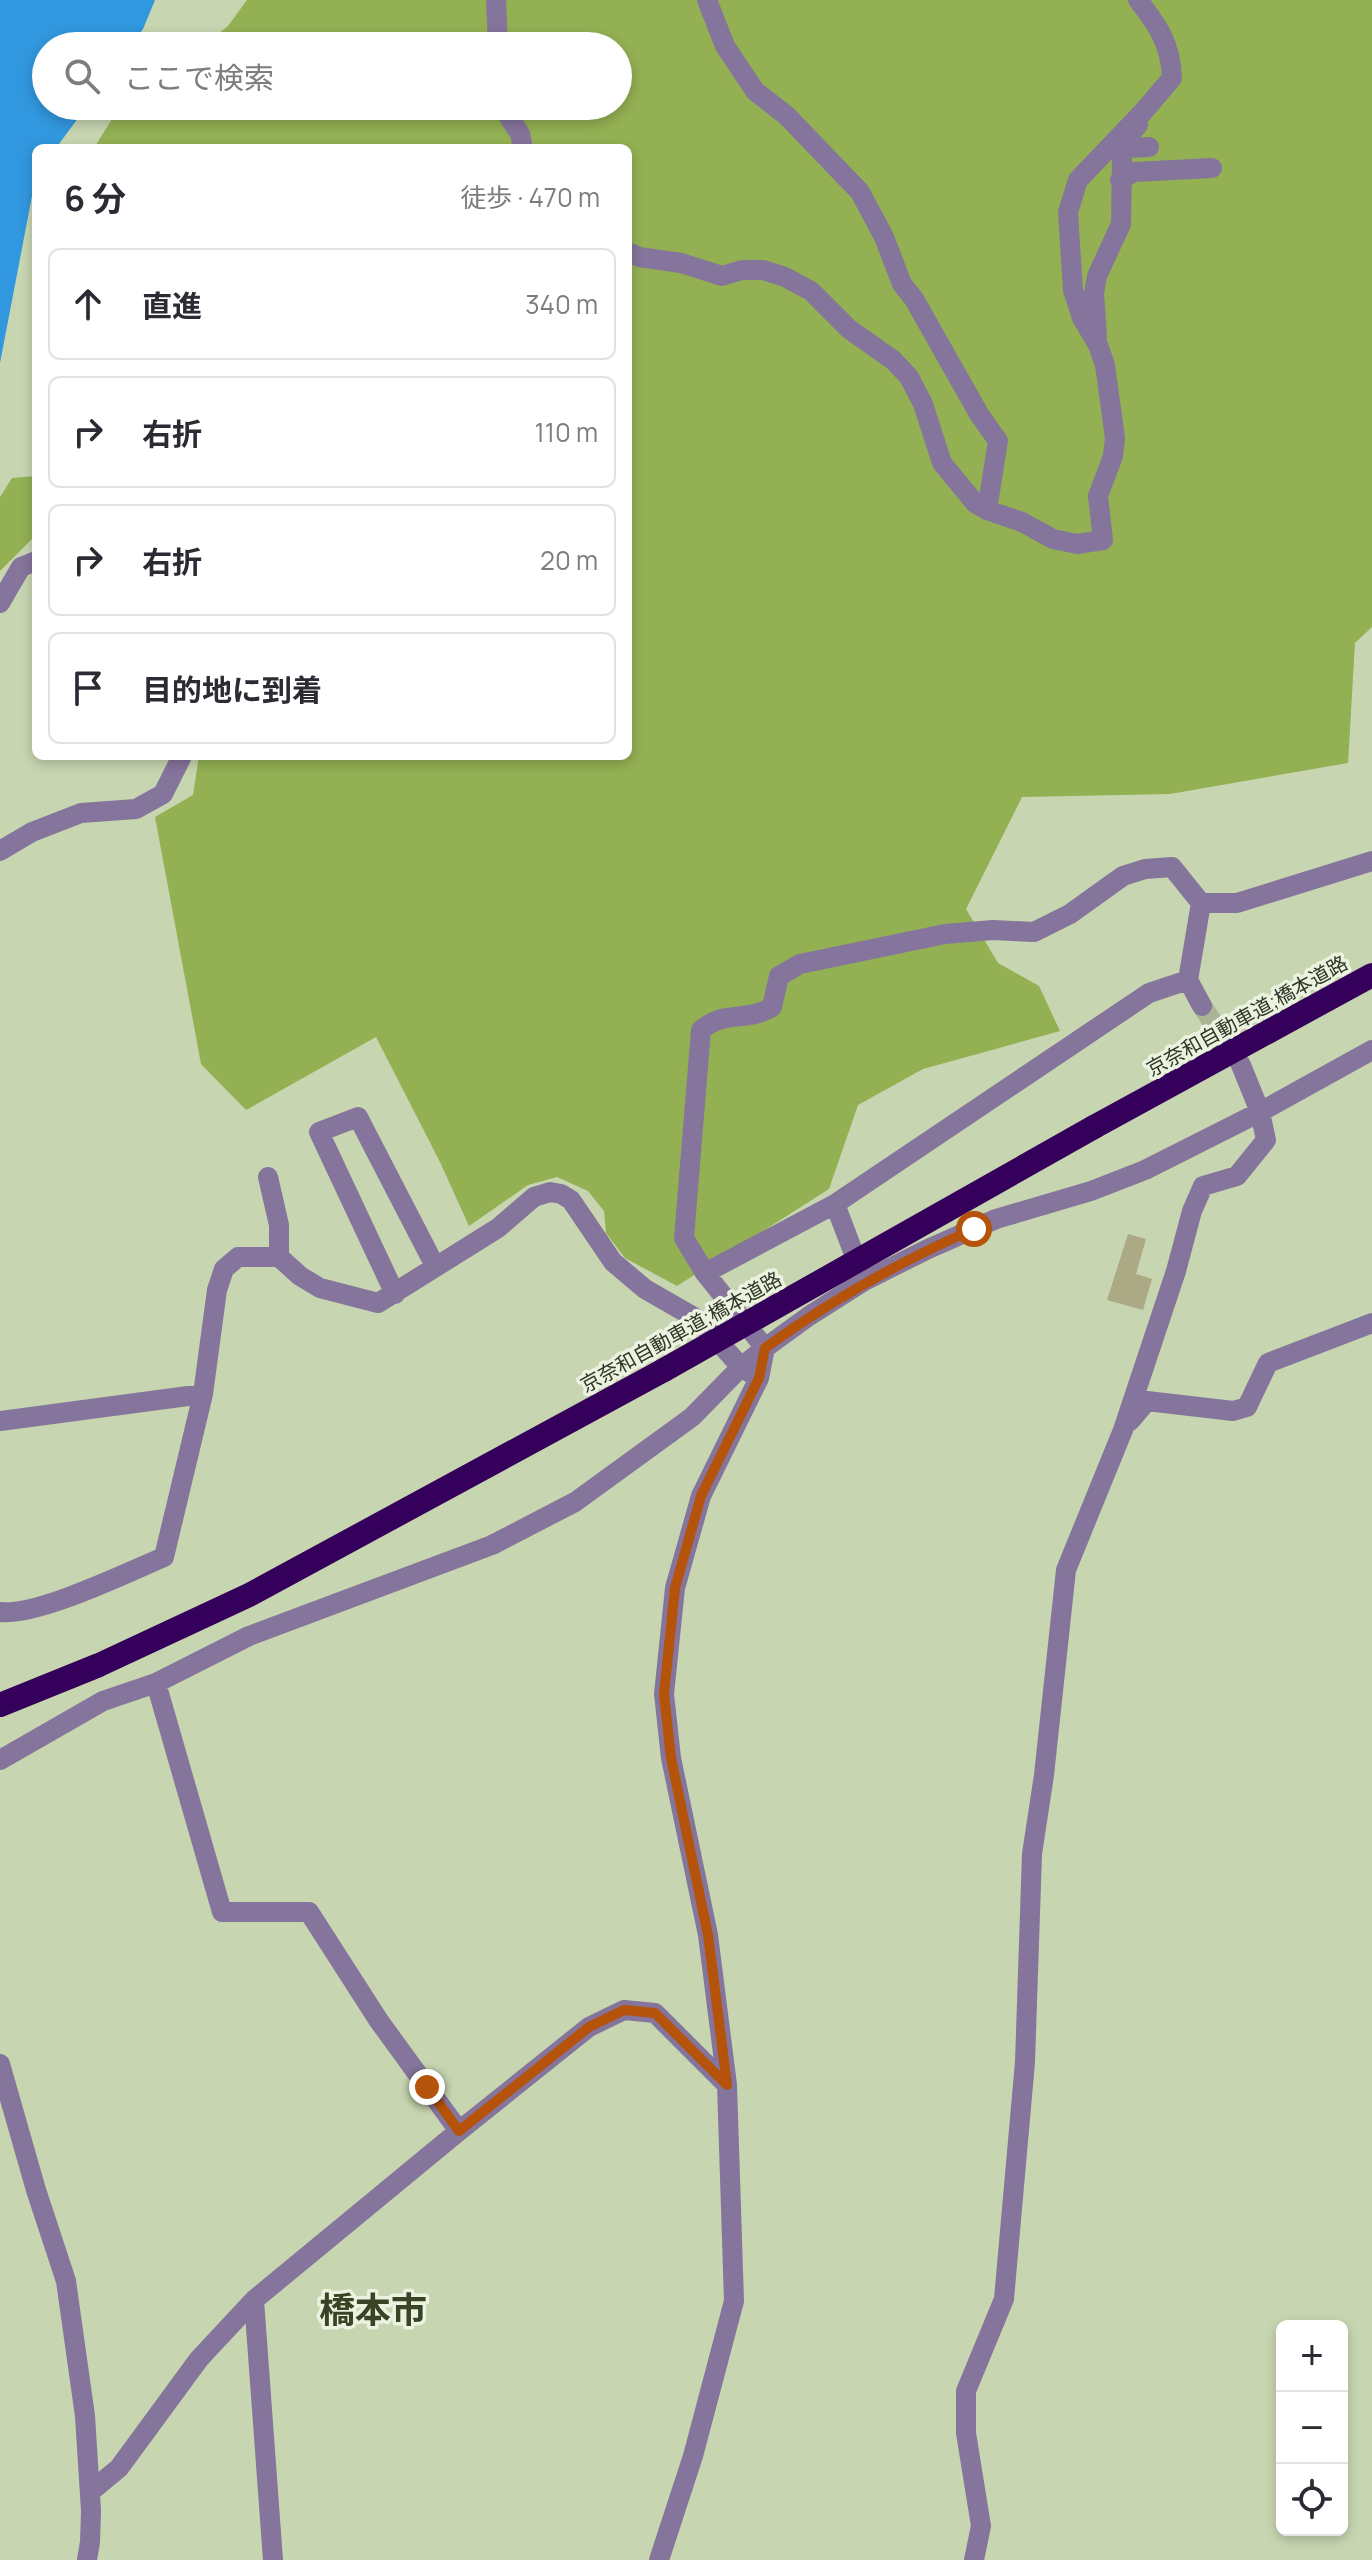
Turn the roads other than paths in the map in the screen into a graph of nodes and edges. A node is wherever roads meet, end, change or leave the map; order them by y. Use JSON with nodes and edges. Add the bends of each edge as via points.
{"nodes":[{"id":1,"x":496,"y":0,"type":"edge"},
{"id":2,"x":707,"y":0,"type":"edge"},
{"id":3,"x":1138,"y":0,"type":"edge"},
{"id":4,"x":497,"y":32,"type":"edge"},
{"id":5,"x":1172,"y":78,"type":"junction"},
{"id":6,"x":511,"y":120,"type":"edge"},
{"id":7,"x":522,"y":144,"type":"edge"},
{"id":8,"x":1149,"y":147,"type":"dead end"},
{"id":9,"x":1127,"y":148,"type":"junction"},
{"id":10,"x":1212,"y":168,"type":"dead end"},
{"id":11,"x":1120,"y":180,"type":"junction"},
{"id":12,"x":632,"y":254,"type":"edge"},
{"id":13,"x":1098,"y":345,"type":"junction"},
{"id":14,"x":987,"y":510,"type":"junction"},
{"id":15,"x":32,"y":563,"type":"edge"},
{"id":16,"x":0,"y":603,"type":"edge"},
{"id":17,"x":180,"y":760,"type":"edge"},
{"id":18,"x":0,"y":851,"type":"edge"},
{"id":19,"x":1372,"y":861,"type":"edge"},
{"id":20,"x":1201,"y":903,"type":"junction"},
{"id":21,"x":1372,"y":975,"type":"edge"},
{"id":22,"x":1188,"y":980,"type":"junction"},
{"id":23,"x":1202,"y":1006,"type":"tunnel mouth"},
{"id":24,"x":1372,"y":1050,"type":"edge"},
{"id":25,"x":1241,"y":1065,"type":"tunnel mouth"},
{"id":26,"x":1260,"y":1112,"type":"junction"},
{"id":27,"x":268,"y":1177,"type":"dead end"},
{"id":28,"x":835,"y":1204,"type":"junction"},
{"id":29,"x":279,"y":1257,"type":"junction"},
{"id":30,"x":435,"y":1266,"type":"junction"},
{"id":31,"x":705,"y":1273,"type":"junction"},
{"id":32,"x":864,"y":1281,"type":"junction"},
{"id":33,"x":395,"y":1294,"type":"junction"},
{"id":34,"x":1372,"y":1323,"type":"edge"},
{"id":35,"x":765,"y":1348,"type":"junction"},
{"id":36,"x":741,"y":1367,"type":"junction"},
{"id":37,"x":759,"y":1378,"type":"junction"},
{"id":38,"x":203,"y":1394,"type":"junction"},
{"id":39,"x":0,"y":1421,"type":"edge"},
{"id":40,"x":1123,"y":1430,"type":"junction"},
{"id":41,"x":0,"y":1612,"type":"edge"},
{"id":42,"x":156,"y":1683,"type":"junction"},
{"id":43,"x":0,"y":1705,"type":"edge"},
{"id":44,"x":0,"y":1760,"type":"edge"},
{"id":45,"x":0,"y":2064,"type":"edge"},
{"id":46,"x":727,"y":2085,"type":"junction"},
{"id":47,"x":459,"y":2131,"type":"junction"},
{"id":48,"x":254,"y":2300,"type":"junction"},
{"id":49,"x":90,"y":2492,"type":"junction"},
{"id":50,"x":87,"y":2560,"type":"edge"},
{"id":51,"x":273,"y":2560,"type":"edge"},
{"id":52,"x":659,"y":2560,"type":"edge"},
{"id":53,"x":974,"y":2560,"type":"edge"}],
"edges":[{"from":1,"to":4,"type":"street"},
{"from":2,"to":14,"type":"street","via":[[725,46],[755,91],[787,116],[860,192],[902,284],[998,441]]},
{"from":3,"to":5,"type":"street","via":[[1172,54]]},
{"from":5,"to":9,"type":"street","via":[[1162,100],[1127,137]]},
{"from":5,"to":13,"type":"street","via":[[1078,180],[1068,212],[1073,290]]},
{"from":6,"to":7,"type":"street"},
{"from":8,"to":9,"type":"street"},
{"from":9,"to":11,"type":"street"},
{"from":10,"to":11,"type":"street","via":[[1134,172]]},
{"from":11,"to":13,"type":"street","via":[[1121,224],[1094,293]]},
{"from":12,"to":14,"type":"street","via":[[722,276],[763,270],[811,291],[909,377],[942,463]]},
{"from":13,"to":14,"type":"street","via":[[1115,438],[1098,496],[1103,540],[1077,544],[1053,539]]},
{"from":15,"to":16,"type":"street","via":[[21,567]]},
{"from":17,"to":18,"type":"street","via":[[163,794],[136,809],[81,813]]},
{"from":19,"to":20,"type":"street","via":[[1237,903]]},
{"from":20,"to":22,"type":"street"},
{"from":20,"to":31,"type":"street","via":[[1172,867],[1145,869],[1123,876],[1034,932],[945,934],[800,964],[779,976],[772,1007],[760,1015],[715,1018],[701,1030],[684,1238]]},
{"from":21,"to":43,"type":"highway","name":"京奈和自動車道;橋本道路","bridge":true,"via":[[251,1594]]},
{"from":22,"to":23,"type":"street"},
{"from":22,"to":28,"type":"street","via":[[1149,993]]},
{"from":24,"to":26,"type":"street"},
{"from":25,"to":26,"type":"street"},
{"from":26,"to":32,"type":"street","via":[[1145,1170],[996,1219]]},
{"from":26,"to":40,"type":"street","via":[[1266,1140],[1256,1156],[1237,1176],[1203,1186],[1192,1211]]},
{"from":27,"to":29,"type":"street","via":[[279,1225]]},
{"from":28,"to":31,"type":"street"},
{"from":28,"to":32,"type":"street"},
{"from":29,"to":33,"type":"street","via":[[320,1288],[378,1303]]},
{"from":29,"to":38,"type":"street","via":[[238,1257],[224,1269]]},
{"from":30,"to":33,"type":"street"},
{"from":30,"to":33,"type":"street","via":[[358,1117],[319,1132]]},
{"from":30,"to":36,"type":"street","via":[[498,1228],[534,1197],[561,1194],[571,1200],[613,1262],[645,1289],[699,1320]]},
{"from":31,"to":35,"type":"street"},
{"from":32,"to":35,"type":"street"},
{"from":34,"to":40,"type":"street","via":[[1268,1363],[1247,1407],[1233,1411],[1147,1401]]},
{"from":35,"to":36,"type":"street"},
{"from":35,"to":37,"type":"street"},
{"from":36,"to":37,"type":"street"},
{"from":36,"to":42,"type":"street","via":[[692,1417],[575,1502],[492,1545],[249,1636]]},
{"from":37,"to":46,"type":"street","via":[[701,1496],[675,1588],[664,1694],[671,1758],[708,1935]]},
{"from":38,"to":39,"type":"street"},
{"from":38,"to":41,"type":"street","via":[[164,1557],[78,1593]]},
{"from":40,"to":53,"type":"street","via":[[1066,1570],[1032,1854],[1025,2062],[1004,2299],[966,2391],[966,2433],[981,2526]]},
{"from":42,"to":44,"type":"street","via":[[103,1701]]},
{"from":42,"to":47,"type":"street","via":[[222,1912],[309,1912]]},
{"from":45,"to":49,"type":"street","via":[[66,2281]]},
{"from":46,"to":47,"type":"street","via":[[655,2013],[624,2010],[589,2027]]},
{"from":46,"to":52,"type":"street","via":[[734,2301]]},
{"from":47,"to":48,"type":"street"},
{"from":48,"to":49,"type":"street","via":[[199,2359],[119,2468]]},
{"from":48,"to":51,"type":"street"},
{"from":49,"to":50,"type":"street"}]}
